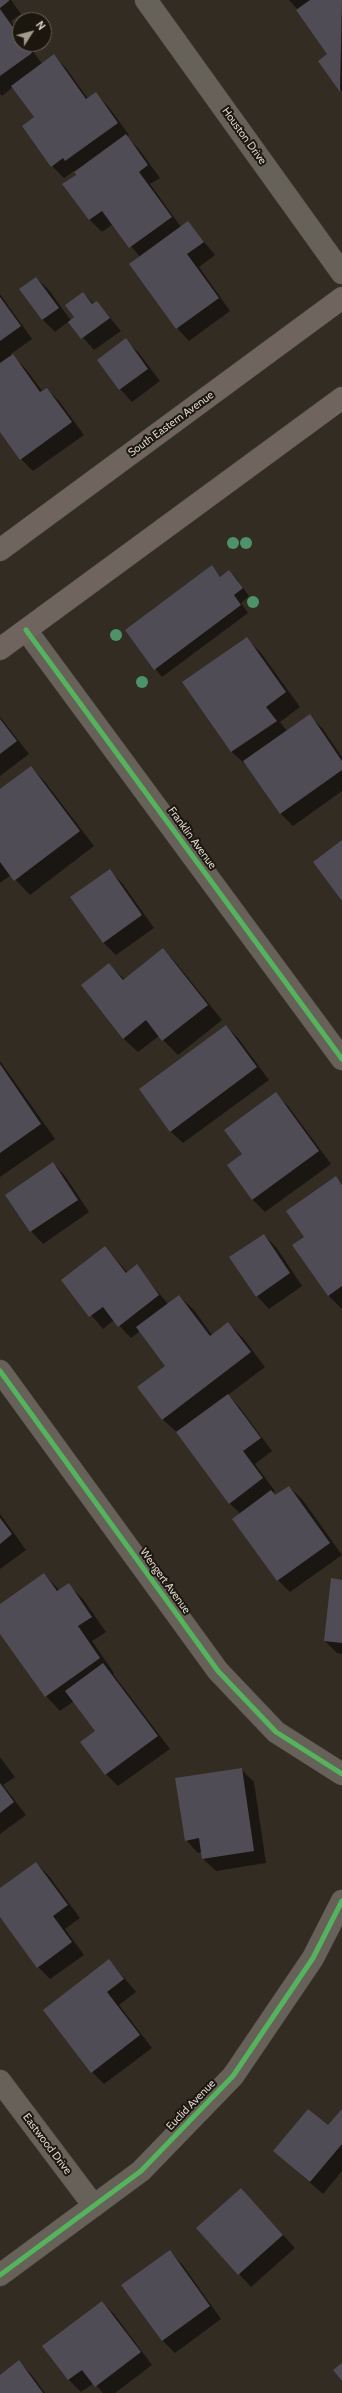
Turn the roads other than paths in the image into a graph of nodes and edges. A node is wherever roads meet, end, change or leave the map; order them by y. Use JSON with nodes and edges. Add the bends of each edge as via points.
{"nodes":[{"id":1,"x":146,"y":0,"type":"edge"},
{"id":2,"x":342,"y":273,"type":"edge"},
{"id":3,"x":342,"y":298,"type":"edge"},
{"id":4,"x":342,"y":398,"type":"edge"},
{"id":5,"x":0,"y":550,"type":"edge"},
{"id":6,"x":26,"y":630,"type":"junction"},
{"id":7,"x":0,"y":649,"type":"edge"},
{"id":8,"x":342,"y":1059,"type":"edge"},
{"id":9,"x":0,"y":1371,"type":"edge"},
{"id":10,"x":342,"y":1774,"type":"edge"},
{"id":11,"x":342,"y":1901,"type":"edge"},
{"id":12,"x":0,"y":2081,"type":"edge"},
{"id":13,"x":94,"y":2206,"type":"junction"},
{"id":14,"x":0,"y":2275,"type":"edge"}],
"edges":[{"from":1,"to":2,"type":"street","name":"Houston Drive"},
{"from":3,"to":5,"type":"main road","name":"South Eastern Avenue"},
{"from":4,"to":6,"type":"main road"},
{"from":6,"to":7,"type":"main road"},
{"from":6,"to":8,"type":"street","name":"Franklin Avenue"},
{"from":9,"to":10,"type":"street","name":"Wengert Avenue","via":[[218,1671],[276,1732]]},
{"from":11,"to":13,"type":"street","name":"Euclid Avenue","via":[[313,1958],[233,2076],[141,2171]]},
{"from":12,"to":13,"type":"street","name":"Eastwood Drive"},
{"from":13,"to":14,"type":"street","name":"Euclid Avenue"}]}
